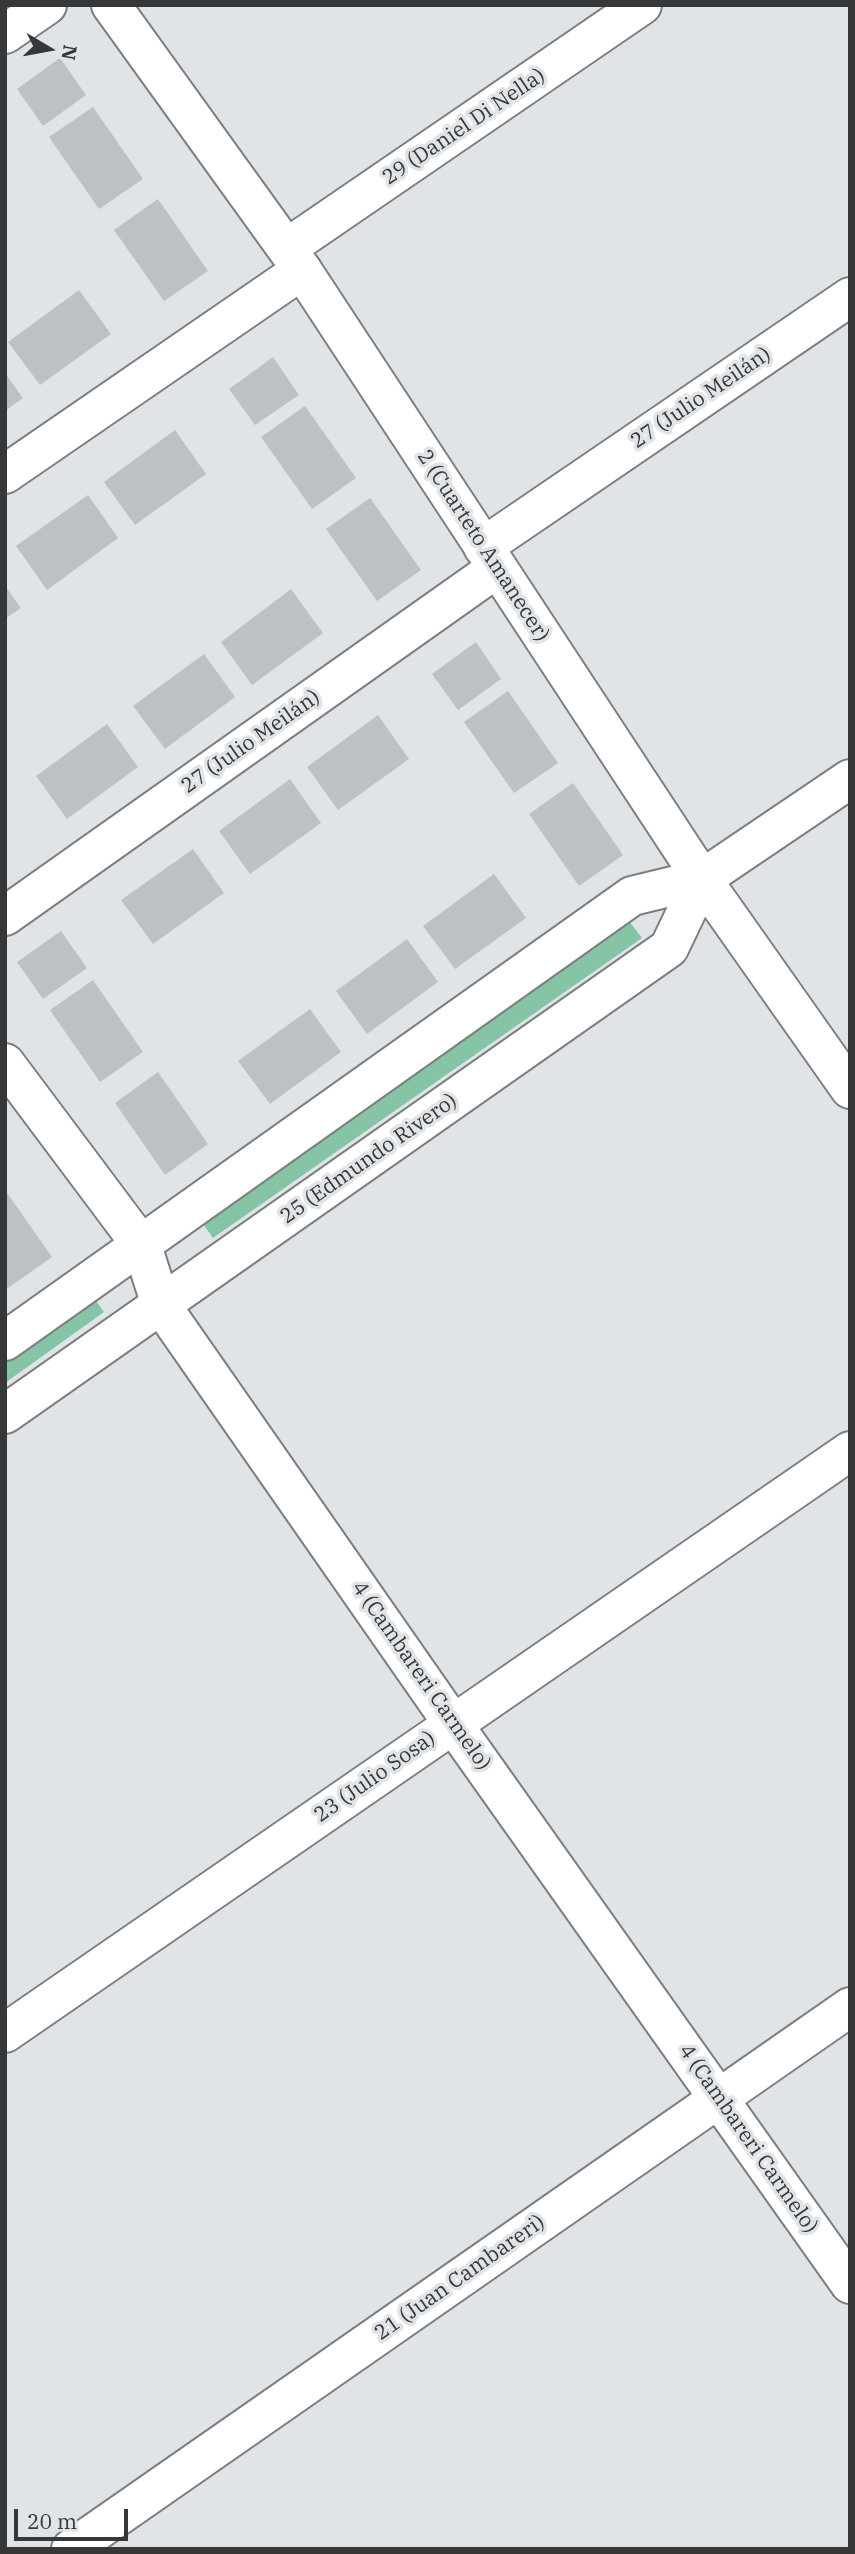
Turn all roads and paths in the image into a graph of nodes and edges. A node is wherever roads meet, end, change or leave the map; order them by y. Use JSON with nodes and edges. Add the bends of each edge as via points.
{"nodes":[{"id":1,"x":47,"y":5,"type":"edge"},
{"id":2,"x":111,"y":5,"type":"edge"},
{"id":3,"x":642,"y":5,"type":"edge"},
{"id":4,"x":5,"y":34,"type":"edge"},
{"id":5,"x":295,"y":259,"type":"junction"},
{"id":6,"x":850,"y":297,"type":"edge"},
{"id":7,"x":5,"y":474,"type":"edge"},
{"id":8,"x":490,"y":558,"type":"junction"},
{"id":9,"x":850,"y":779,"type":"edge"},
{"id":10,"x":702,"y":878,"type":"junction"},
{"id":11,"x":5,"y":916,"type":"edge"},
{"id":12,"x":5,"y":1063,"type":"edge"},
{"id":13,"x":850,"y":1089,"type":"edge"},
{"id":14,"x":142,"y":1246,"type":"junction"},
{"id":15,"x":161,"y":1305,"type":"junction"},
{"id":16,"x":5,"y":1341,"type":"edge"},
{"id":17,"x":5,"y":1414,"type":"edge"},
{"id":18,"x":850,"y":1451,"type":"edge"},
{"id":19,"x":453,"y":1724,"type":"junction"},
{"id":20,"x":850,"y":2007,"type":"edge"},
{"id":21,"x":5,"y":2033,"type":"edge"},
{"id":22,"x":719,"y":2098,"type":"junction"},
{"id":23,"x":850,"y":2284,"type":"edge"},
{"id":24,"x":71,"y":2549,"type":"edge"}],
"edges":[{"from":1,"to":4,"type":"street"},
{"from":2,"to":5,"type":"street","name":"2 (Cuarteto Amanecer)"},
{"from":3,"to":5,"type":"street","name":"29 (Daniel Di Nella)"},
{"from":5,"to":7,"type":"street","name":"29 (Daniel Di Nella)"},
{"from":5,"to":8,"type":"street","name":"2 (Cuarteto Amanecer)"},
{"from":6,"to":8,"type":"street","name":"27 (Julio Meilán)"},
{"from":8,"to":10,"type":"street","name":"2 (Cuarteto Amanecer)"},
{"from":8,"to":11,"type":"street","name":"27 (Julio Meilán)"},
{"from":9,"to":10,"type":"street"},
{"from":10,"to":13,"type":"street","name":"2 (Cuarteto Amanecer)"},
{"from":10,"to":14,"type":"street","via":[[632,896]]},
{"from":10,"to":15,"type":"street","name":"25 (Edmundo Rivero)","via":[[669,948]]},
{"from":12,"to":14,"type":"street","name":"4 (Cambareri Carmelo)"},
{"from":14,"to":15,"type":"street","name":"4 (Cambareri Carmelo)"},
{"from":14,"to":16,"type":"street"},
{"from":15,"to":17,"type":"street","name":"25 (Edmundo Rivero)"},
{"from":15,"to":19,"type":"street","name":"4 (Cambareri Carmelo)"},
{"from":18,"to":19,"type":"street","name":"23 (Julio Sosa)"},
{"from":19,"to":21,"type":"street","name":"23 (Julio Sosa)"},
{"from":19,"to":22,"type":"street","name":"4 (Cambareri Carmelo)"},
{"from":20,"to":22,"type":"street","name":"21 (Juan Cambareri)"},
{"from":22,"to":23,"type":"street","name":"4 (Cambareri Carmelo)"},
{"from":22,"to":24,"type":"street","name":"21 (Juan Cambareri)"}]}
